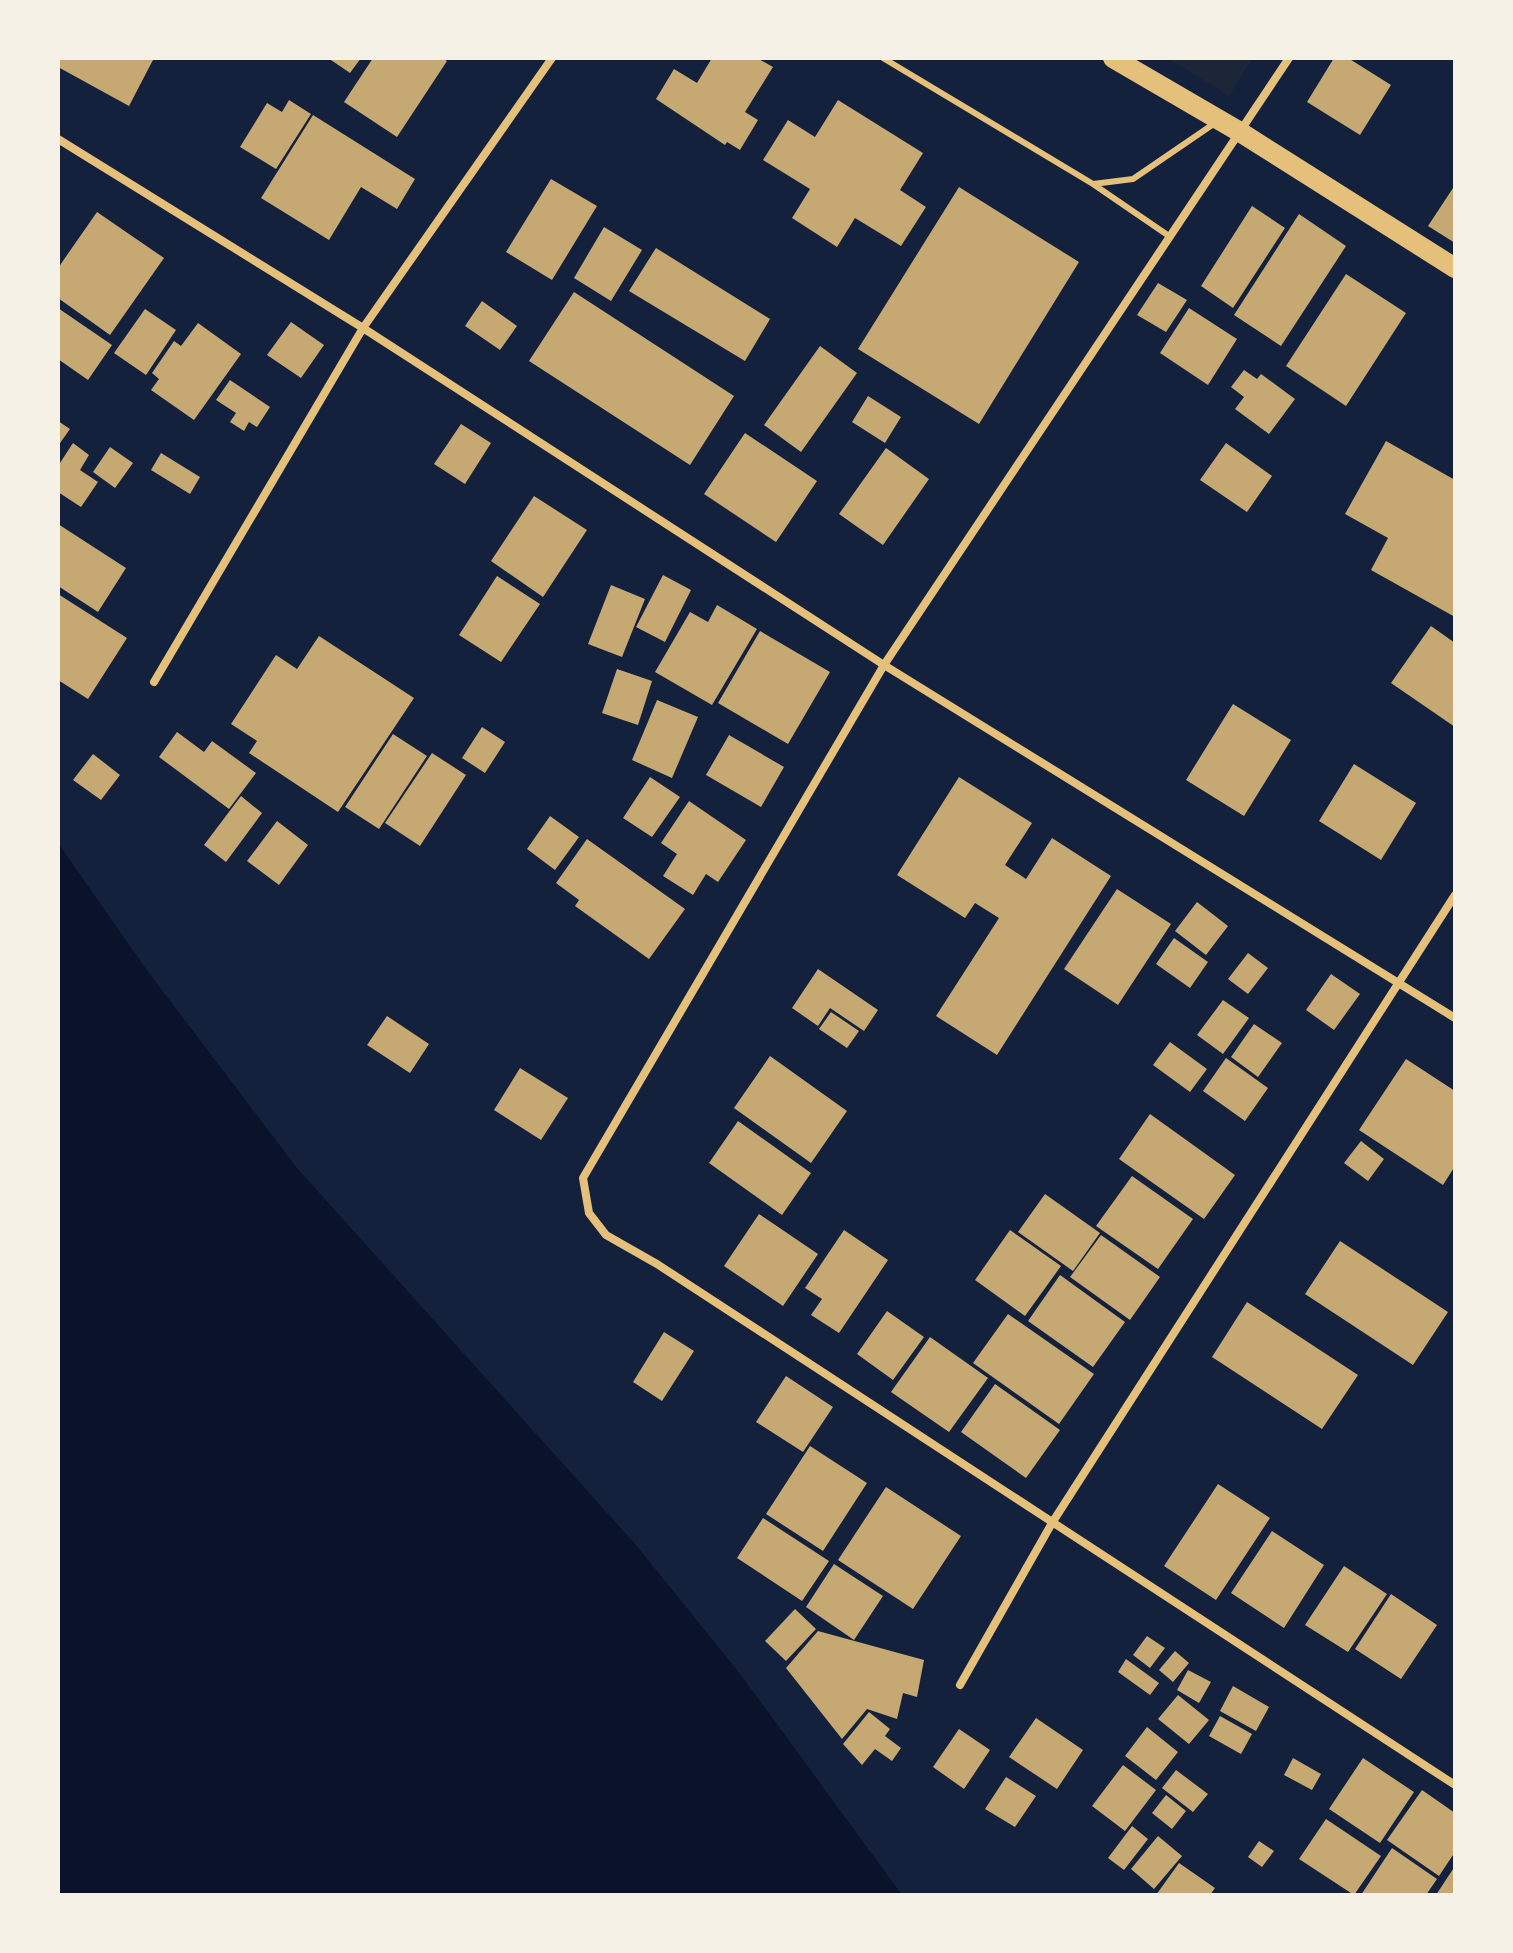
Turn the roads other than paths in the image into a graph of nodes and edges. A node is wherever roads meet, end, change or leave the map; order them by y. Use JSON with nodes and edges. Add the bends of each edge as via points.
{"nodes":[{"id":1,"x":552,"y":58,"type":"edge"},
{"id":2,"x":883,"y":58,"type":"edge"},
{"id":3,"x":1113,"y":58,"type":"edge"},
{"id":4,"x":1289,"y":58,"type":"edge"},
{"id":5,"x":1218,"y":121,"type":"junction"},
{"id":6,"x":1240,"y":132,"type":"junction"},
{"id":7,"x":58,"y":139,"type":"edge"},
{"id":8,"x":1093,"y":184,"type":"junction"},
{"id":9,"x":1169,"y":236,"type":"junction"},
{"id":10,"x":1455,"y":268,"type":"edge"},
{"id":11,"x":363,"y":328,"type":"junction"},
{"id":12,"x":884,"y":665,"type":"junction"},
{"id":13,"x":154,"y":682,"type":"dead end"},
{"id":14,"x":1455,"y":895,"type":"edge"},
{"id":15,"x":1396,"y":983,"type":"junction"},
{"id":16,"x":1455,"y":1018,"type":"edge"},
{"id":17,"x":1052,"y":1523,"type":"junction"},
{"id":18,"x":960,"y":1685,"type":"dead end"},
{"id":19,"x":1455,"y":1785,"type":"edge"}],
"edges":[{"from":1,"to":11,"type":"street"},
{"from":2,"to":8,"type":"lane"},
{"from":3,"to":5,"type":"main road"},
{"from":4,"to":6,"type":"street"},
{"from":5,"to":6,"type":"main road"},
{"from":5,"to":8,"type":"lane","via":[[1133,179]]},
{"from":6,"to":9,"type":"street"},
{"from":6,"to":10,"type":"main road"},
{"from":7,"to":11,"type":"street"},
{"from":8,"to":9,"type":"lane"},
{"from":9,"to":12,"type":"street"},
{"from":11,"to":12,"type":"street"},
{"from":11,"to":13,"type":"street"},
{"from":12,"to":15,"type":"street"},
{"from":12,"to":17,"type":"street","via":[[583,1178],[589,1213],[606,1235]]},
{"from":14,"to":15,"type":"street"},
{"from":15,"to":16,"type":"street"},
{"from":15,"to":17,"type":"street"},
{"from":17,"to":18,"type":"street"},
{"from":17,"to":19,"type":"street"}]}
